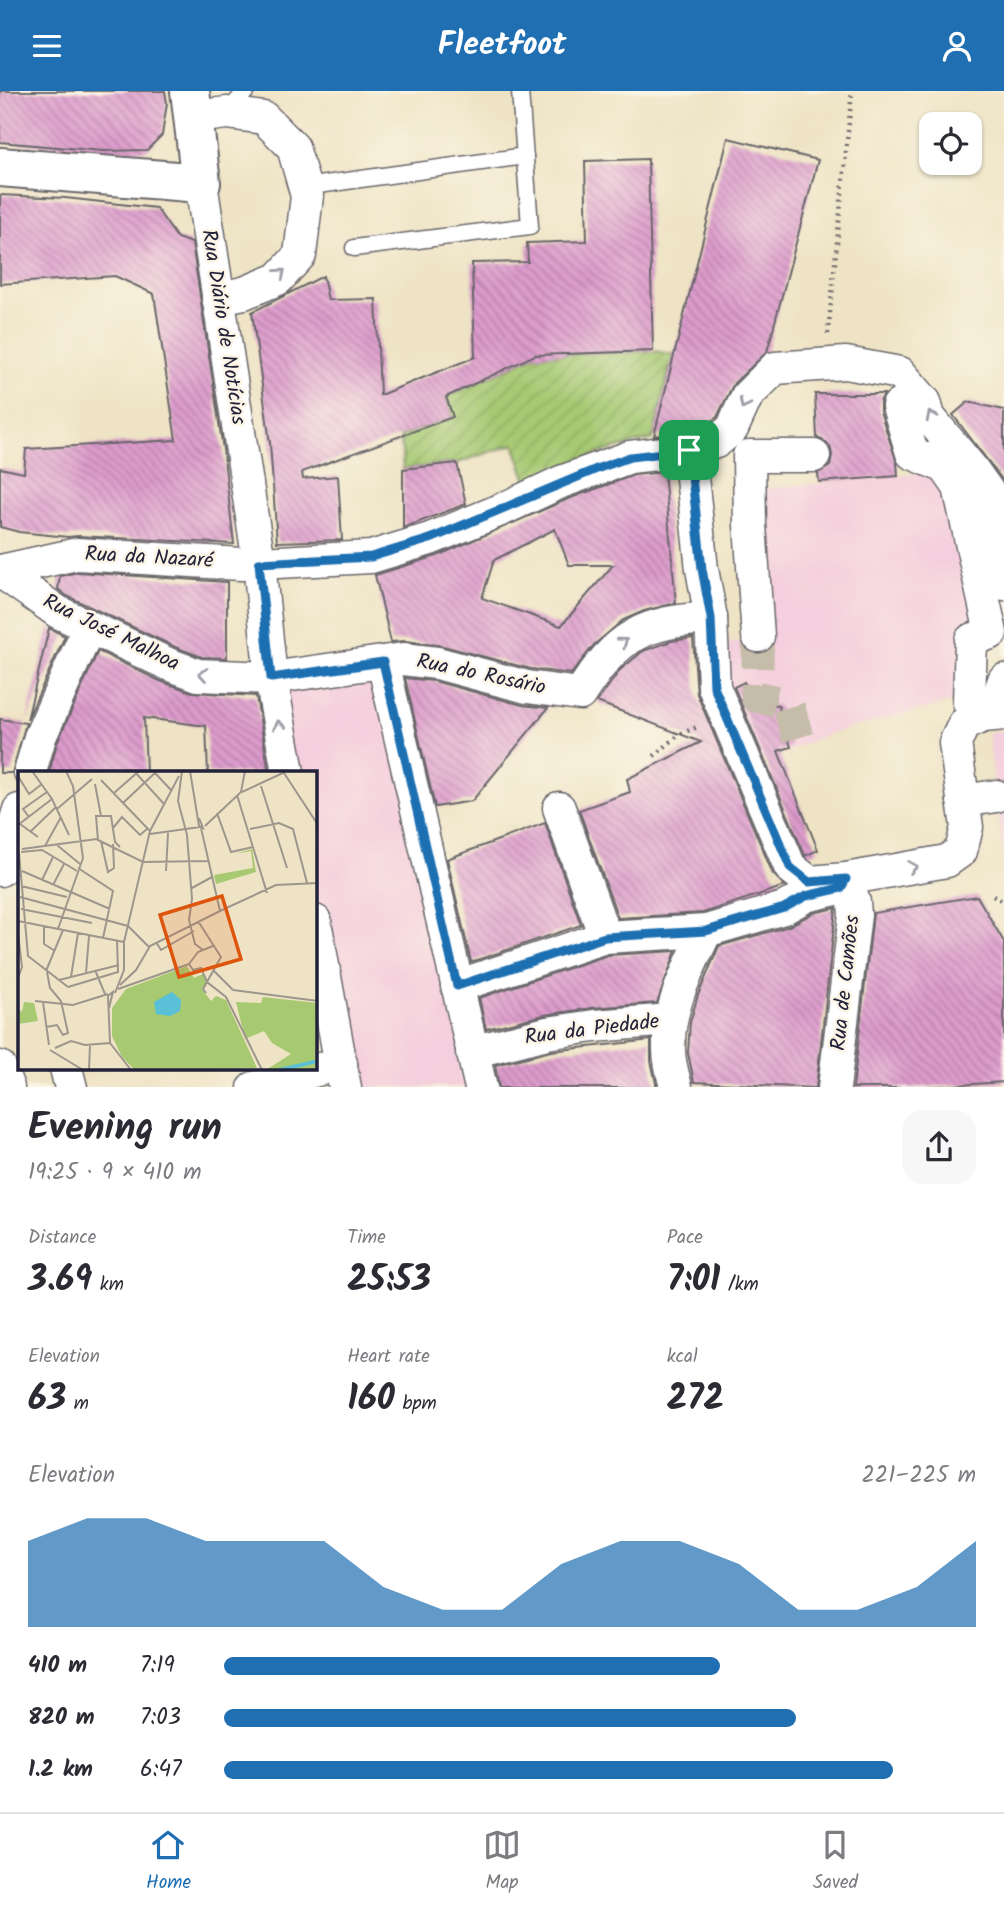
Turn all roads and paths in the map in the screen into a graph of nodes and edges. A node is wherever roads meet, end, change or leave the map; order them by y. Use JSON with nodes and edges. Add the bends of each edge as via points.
{"nodes":[{"id":1,"x":520,"y":91,"type":"edge"},
{"id":2,"x":852,"y":91,"type":"edge"},
{"id":3,"x":214,"y":103,"type":"edge"},
{"id":4,"x":525,"y":156,"type":"junction"},
{"id":5,"x":0,"y":167,"type":"edge"},
{"id":6,"x":201,"y":183,"type":"junction"},
{"id":7,"x":304,"y":187,"type":"junction"},
{"id":8,"x":354,"y":248,"type":"dead end"},
{"id":9,"x":218,"y":297,"type":"junction"},
{"id":10,"x":827,"y":347,"type":"dead end"},
{"id":11,"x":898,"y":406,"type":"dead end"},
{"id":12,"x":689,"y":450,"type":"junction"},
{"id":13,"x":814,"y":456,"type":"dead end"},
{"id":14,"x":1004,"y":515,"type":"edge"},
{"id":15,"x":1004,"y":540,"type":"edge"},
{"id":16,"x":259,"y":563,"type":"junction"},
{"id":17,"x":0,"y":571,"type":"edge"},
{"id":18,"x":1004,"y":584,"type":"edge"},
{"id":19,"x":89,"y":627,"type":"junction"},
{"id":20,"x":711,"y":631,"type":"junction"},
{"id":21,"x":758,"y":636,"type":"tunnel mouth"},
{"id":22,"x":383,"y":662,"type":"junction"},
{"id":23,"x":271,"y":678,"type":"junction"},
{"id":24,"x":1004,"y":680,"type":"edge"},
{"id":25,"x":990,"y":708,"type":"edge"},
{"id":26,"x":680,"y":734,"type":"dead end"},
{"id":27,"x":654,"y":756,"type":"dead end"},
{"id":28,"x":30,"y":771,"type":"edge"},
{"id":29,"x":288,"y":771,"type":"edge"},
{"id":30,"x":996,"y":796,"type":"dead end"},
{"id":31,"x":963,"y":801,"type":"junction"},
{"id":32,"x":559,"y":807,"type":"dead end"},
{"id":33,"x":18,"y":813,"type":"edge"},
{"id":34,"x":0,"y":870,"type":"edge"},
{"id":35,"x":846,"y":879,"type":"junction"},
{"id":36,"x":993,"y":896,"type":"dead end"},
{"id":37,"x":1004,"y":902,"type":"edge"},
{"id":38,"x":706,"y":931,"type":"junction"},
{"id":39,"x":317,"y":932,"type":"edge"},
{"id":40,"x":605,"y":937,"type":"junction"},
{"id":41,"x":457,"y":986,"type":"junction"},
{"id":42,"x":671,"y":1020,"type":"junction"},
{"id":43,"x":472,"y":1052,"type":"junction"},
{"id":44,"x":0,"y":1067,"type":"edge"},
{"id":45,"x":67,"y":1070,"type":"edge"},
{"id":46,"x":343,"y":1075,"type":"edge"},
{"id":47,"x":8,"y":1087,"type":"edge"},
{"id":48,"x":71,"y":1087,"type":"edge"},
{"id":49,"x":254,"y":1087,"type":"edge"},
{"id":50,"x":481,"y":1087,"type":"edge"},
{"id":51,"x":676,"y":1087,"type":"edge"},
{"id":52,"x":693,"y":1087,"type":"edge"},
{"id":53,"x":834,"y":1087,"type":"edge"}],
"edges":[{"from":1,"to":4,"type":"lane"},
{"from":2,"to":10,"type":"path"},
{"from":3,"to":6,"type":"main road","name":"Rua Diário de Notícias"},
{"from":3,"to":7,"type":"street","via":[[264,118],[293,148]]},
{"from":4,"to":7,"type":"lane"},
{"from":4,"to":8,"type":"lane","via":[[530,226]]},
{"from":5,"to":6,"type":"main road"},
{"from":6,"to":9,"type":"street","name":"Rua Diário de Notícias"},
{"from":9,"to":7,"type":"street","one_way":true,"via":[[244,293],[278,279],[300,255],[307,196]]},
{"from":9,"to":16,"type":"street","name":"Rua Diário de Notícias"},
{"from":11,"to":25,"type":"street","via":[[912,453],[945,467],[959,487],[991,633],[971,640]]},
{"from":14,"to":12,"type":"street","name":"Rua da Nazaré","one_way":true,"via":[[900,373],[846,363],[775,369],[747,396],[733,429],[716,442]]},
{"from":12,"to":16,"type":"street","name":"Rua da Nazaré","via":[[609,464],[430,539],[371,557]]},
{"from":12,"to":20,"type":"street"},
{"from":13,"to":21,"type":"street","via":[[749,456]]},
{"from":15,"to":18,"type":"street","via":[[982,511]]},
{"from":16,"to":17,"type":"street","name":"Rua da Nazaré","via":[[77,554]]},
{"from":16,"to":23,"type":"street","name":"Rua Diário de Notícias"},
{"from":17,"to":19,"type":"street","name":"Rua José Malhoa","via":[[58,613]]},
{"from":23,"to":19,"type":"street","name":"Rua José Malhoa","one_way":true,"via":[[198,675]]},
{"from":19,"to":28,"type":"street","via":[[40,737]]},
{"from":22,"to":20,"type":"street","name":"Rua do Rosário","one_way":true,"via":[[437,663],[527,687],[580,694],[621,642],[647,627],[676,620]]},
{"from":20,"to":35,"type":"street","via":[[714,687],[790,867],[809,882]]},
{"from":22,"to":23,"type":"street","name":"Rua José Malhoa"},
{"from":22,"to":41,"type":"street"},
{"from":29,"to":23,"type":"street","name":"Rua Diário de Notícias","one_way":true},
{"from":24,"to":25,"type":"street"},
{"from":25,"to":31,"type":"street","via":[[964,724],[955,743]]},
{"from":26,"to":27,"type":"path"},
{"from":30,"to":31,"type":"street"},
{"from":35,"to":31,"type":"street","one_way":true,"via":[[947,861],[961,851],[967,827]]},
{"from":32,"to":40,"type":"street"},
{"from":33,"to":34,"type":"street"},
{"from":35,"to":38,"type":"street","via":[[841,888]]},
{"from":35,"to":53,"type":"street","name":"Rua de Camões","via":[[855,915]]},
{"from":36,"to":37,"type":"path"},
{"from":38,"to":40,"type":"street"},
{"from":38,"to":42,"type":"street","via":[[684,976]]},
{"from":39,"to":46,"type":"street"},
{"from":40,"to":41,"type":"street"},
{"from":41,"to":43,"type":"street"},
{"from":42,"to":43,"type":"street","name":"Rua da Piedade","via":[[547,1033]]},
{"from":42,"to":51,"type":"street","via":[[669,1050]]},
{"from":43,"to":50,"type":"street"},
{"from":44,"to":47,"type":"street"},
{"from":45,"to":48,"type":"street"},
{"from":46,"to":49,"type":"street"},
{"from":51,"to":52,"type":"street"}]}
